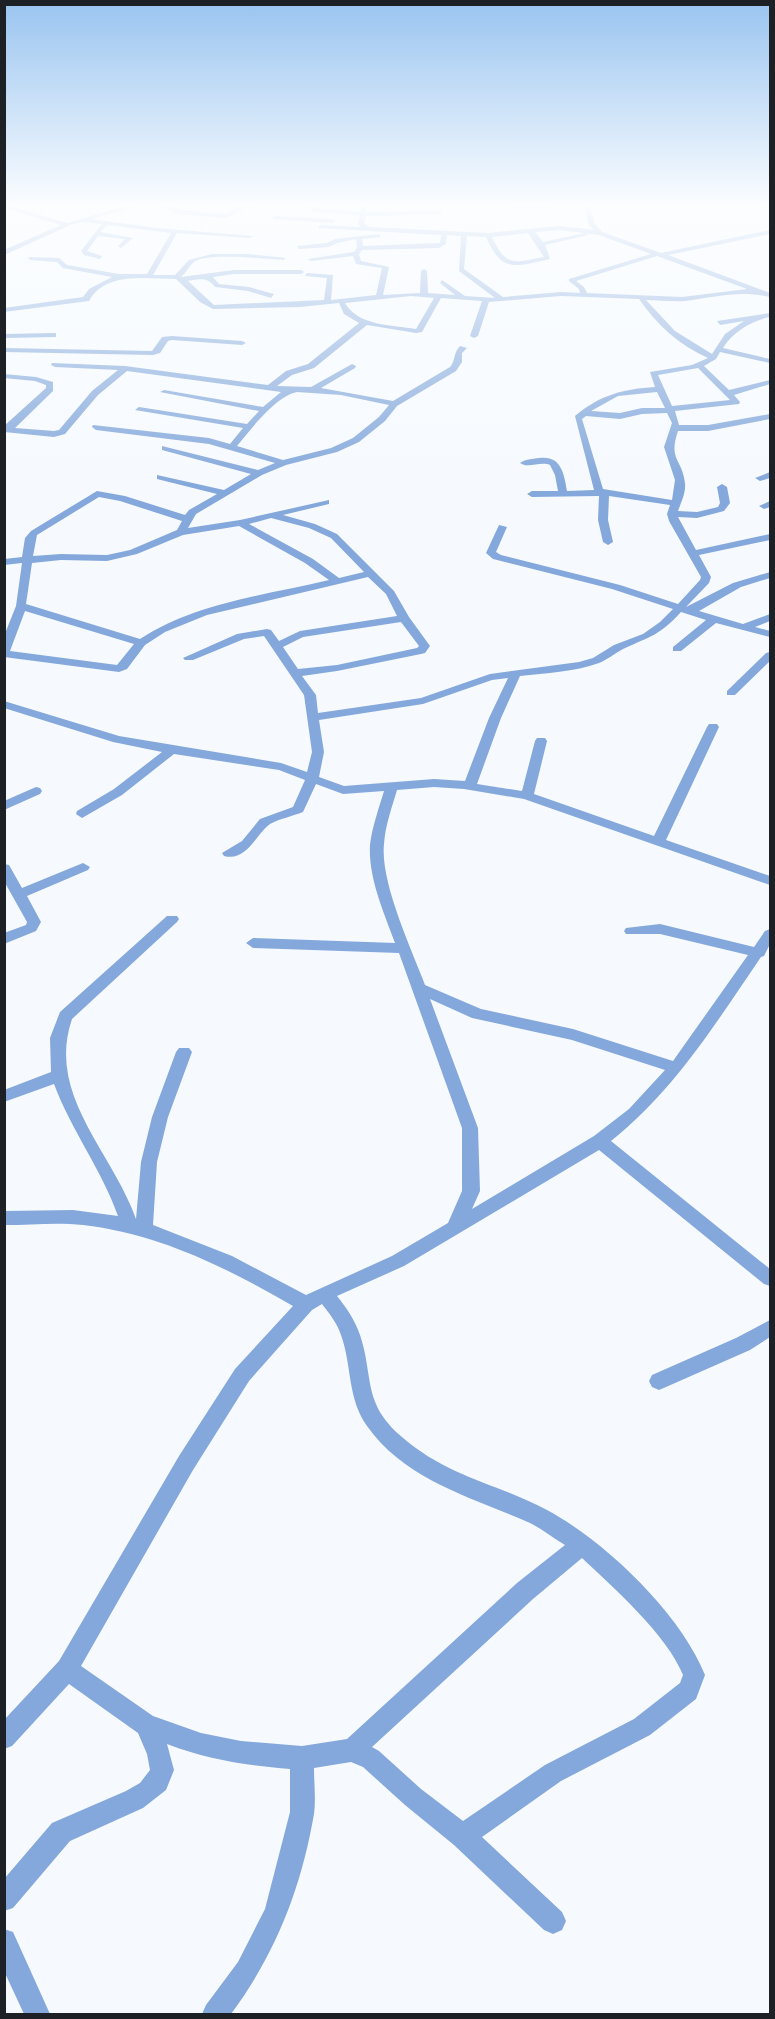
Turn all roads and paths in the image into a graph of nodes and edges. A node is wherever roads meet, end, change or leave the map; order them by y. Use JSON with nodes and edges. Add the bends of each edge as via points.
{"nodes":[{"id":1,"x":86,"y":298,"type":"edge"},
{"id":2,"x":201,"y":298,"type":"edge"},
{"id":3,"x":328,"y":298,"type":"edge"},
{"id":4,"x":363,"y":298,"type":"edge"},
{"id":5,"x":438,"y":298,"type":"edge"},
{"id":6,"x":466,"y":298,"type":"edge"},
{"id":7,"x":501,"y":298,"type":"edge"},
{"id":8,"x":518,"y":298,"type":"edge"},
{"id":9,"x":642,"y":298,"type":"edge"},
{"id":10,"x":486,"y":300,"type":"junction"},
{"id":11,"x":503,"y":300,"type":"junction"},
{"id":12,"x":341,"y":301,"type":"junction"},
{"id":13,"x":327,"y":303,"type":"junction"},
{"id":14,"x":4,"y":310,"type":"edge"},
{"id":15,"x":771,"y":315,"type":"edge"},
{"id":16,"x":756,"y":317,"type":"junction"},
{"id":17,"x":365,"y":322,"type":"junction"},
{"id":18,"x":720,"y":323,"type":"dead end"},
{"id":19,"x":58,"y":326,"type":"dead end"},
{"id":20,"x":53,"y":335,"type":"junction"},
{"id":21,"x":4,"y":336,"type":"edge"},
{"id":22,"x":474,"y":336,"type":"dead end"},
{"id":23,"x":242,"y":343,"type":"dead end"},
{"id":24,"x":746,"y":346,"type":"dead end"},
{"id":25,"x":463,"y":348,"type":"dead end"},
{"id":26,"x":4,"y":350,"type":"edge"},
{"id":27,"x":43,"y":350,"type":"junction"},
{"id":28,"x":716,"y":354,"type":"junction"},
{"id":29,"x":756,"y":356,"type":"junction"},
{"id":30,"x":771,"y":361,"type":"edge"},
{"id":31,"x":55,"y":365,"type":"dead end"},
{"id":32,"x":699,"y":365,"type":"junction"},
{"id":33,"x":352,"y":366,"type":"dead end"},
{"id":34,"x":125,"y":368,"type":"junction"},
{"id":35,"x":4,"y":376,"type":"edge"},
{"id":36,"x":771,"y":382,"type":"edge"},
{"id":37,"x":269,"y":388,"type":"junction"},
{"id":38,"x":659,"y":389,"type":"junction"},
{"id":39,"x":288,"y":390,"type":"junction"},
{"id":40,"x":313,"y":390,"type":"junction"},
{"id":41,"x":164,"y":392,"type":"dead end"},
{"id":42,"x":728,"y":393,"type":"junction"},
{"id":43,"x":394,"y":404,"type":"junction"},
{"id":44,"x":670,"y":409,"type":"junction"},
{"id":45,"x":139,"y":410,"type":"dead end"},
{"id":46,"x":266,"y":410,"type":"junction"},
{"id":47,"x":585,"y":412,"type":"junction"},
{"id":48,"x":771,"y":417,"type":"edge"},
{"id":49,"x":96,"y":427,"type":"dead end"},
{"id":50,"x":250,"y":427,"type":"junction"},
{"id":51,"x":676,"y":428,"type":"junction"},
{"id":52,"x":7,"y":429,"type":"edge"},
{"id":53,"x":232,"y":447,"type":"junction"},
{"id":54,"x":165,"y":448,"type":"dead end"},
{"id":55,"x":283,"y":463,"type":"junction"},
{"id":56,"x":524,"y":464,"type":"dead end"},
{"id":57,"x":259,"y":473,"type":"junction"},
{"id":58,"x":771,"y":475,"type":"edge"},
{"id":59,"x":160,"y":477,"type":"dead end"},
{"id":60,"x":760,"y":478,"type":"dead end"},
{"id":61,"x":722,"y":488,"type":"dead end"},
{"id":62,"x":226,"y":492,"type":"junction"},
{"id":63,"x":602,"y":492,"type":"junction"},
{"id":64,"x":532,"y":494,"type":"dead end"},
{"id":65,"x":563,"y":494,"type":"junction"},
{"id":66,"x":326,"y":502,"type":"dead end"},
{"id":67,"x":674,"y":503,"type":"junction"},
{"id":68,"x":672,"y":514,"type":"junction"},
{"id":69,"x":274,"y":516,"type":"junction"},
{"id":70,"x":187,"y":519,"type":"junction"},
{"id":71,"x":240,"y":524,"type":"junction"},
{"id":72,"x":502,"y":527,"type":"dead end"},
{"id":73,"x":181,"y":532,"type":"junction"},
{"id":74,"x":771,"y":537,"type":"edge"},
{"id":75,"x":608,"y":542,"type":"dead end"},
{"id":76,"x":691,"y":554,"type":"junction"},
{"id":77,"x":26,"y":559,"type":"junction"},
{"id":78,"x":4,"y":562,"type":"edge"},
{"id":79,"x":372,"y":573,"type":"junction"},
{"id":80,"x":771,"y":575,"type":"edge"},
{"id":81,"x":337,"y":581,"type":"junction"},
{"id":82,"x":21,"y":606,"type":"junction"},
{"id":83,"x":684,"y":609,"type":"junction"},
{"id":84,"x":771,"y":617,"type":"edge"},
{"id":85,"x":404,"y":618,"type":"junction"},
{"id":86,"x":714,"y":619,"type":"junction"},
{"id":87,"x":744,"y":627,"type":"junction"},
{"id":88,"x":771,"y":634,"type":"edge"},
{"id":89,"x":141,"y":643,"type":"junction"},
{"id":90,"x":277,"y":646,"type":"junction"},
{"id":91,"x":677,"y":649,"type":"dead end"},
{"id":92,"x":4,"y":653,"type":"edge"},
{"id":93,"x":771,"y":655,"type":"edge"},
{"id":94,"x":189,"y":658,"type":"dead end"},
{"id":95,"x":296,"y":673,"type":"junction"},
{"id":96,"x":516,"y":673,"type":"junction"},
{"id":97,"x":731,"y":693,"type":"dead end"},
{"id":98,"x":4,"y":704,"type":"edge"},
{"id":99,"x":313,"y":717,"type":"junction"},
{"id":100,"x":713,"y":727,"type":"dead end"},
{"id":101,"x":541,"y":741,"type":"dead end"},
{"id":102,"x":172,"y":750,"type":"junction"},
{"id":103,"x":312,"y":778,"type":"junction"},
{"id":104,"x":470,"y":786,"type":"junction"},
{"id":105,"x":392,"y":787,"type":"junction"},
{"id":106,"x":36,"y":791,"type":"dead end"},
{"id":107,"x":527,"y":796,"type":"junction"},
{"id":108,"x":4,"y":806,"type":"edge"},
{"id":109,"x":82,"y":814,"type":"dead end"},
{"id":110,"x":658,"y":842,"type":"junction"},
{"id":111,"x":229,"y":853,"type":"dead end"},
{"id":112,"x":83,"y":867,"type":"dead end"},
{"id":113,"x":4,"y":868,"type":"edge"},
{"id":114,"x":771,"y":881,"type":"edge"},
{"id":115,"x":20,"y":894,"type":"junction"},
{"id":116,"x":172,"y":919,"type":"dead end"},
{"id":117,"x":631,"y":931,"type":"dead end"},
{"id":118,"x":771,"y":934,"type":"edge"},
{"id":119,"x":4,"y":939,"type":"edge"},
{"id":120,"x":253,"y":943,"type":"dead end"},
{"id":121,"x":402,"y":948,"type":"junction"},
{"id":122,"x":759,"y":953,"type":"junction"},
{"id":123,"x":419,"y":988,"type":"junction"},
{"id":124,"x":184,"y":1052,"type":"dead end"},
{"id":125,"x":676,"y":1068,"type":"junction"},
{"id":126,"x":61,"y":1075,"type":"junction"},
{"id":127,"x":4,"y":1096,"type":"edge"},
{"id":128,"x":600,"y":1141,"type":"junction"},
{"id":129,"x":4,"y":1218,"type":"edge"},
{"id":130,"x":137,"y":1228,"type":"junction"},
{"id":131,"x":456,"y":1228,"type":"junction"},
{"id":132,"x":771,"y":1279,"type":"edge"},
{"id":133,"x":315,"y":1299,"type":"junction"},
{"id":134,"x":771,"y":1328,"type":"edge"},
{"id":135,"x":659,"y":1382,"type":"dead end"},
{"id":136,"x":582,"y":1544,"type":"junction"},
{"id":137,"x":67,"y":1669,"type":"junction"},
{"id":138,"x":146,"y":1725,"type":"junction"},
{"id":139,"x":4,"y":1738,"type":"edge"},
{"id":140,"x":352,"y":1750,"type":"junction"},
{"id":141,"x":302,"y":1758,"type":"junction"},
{"id":142,"x":463,"y":1836,"type":"junction"},
{"id":143,"x":4,"y":1899,"type":"edge"},
{"id":144,"x":553,"y":1921,"type":"dead end"},
{"id":145,"x":4,"y":1941,"type":"edge"},
{"id":146,"x":37,"y":2014,"type":"edge"},
{"id":147,"x":215,"y":2014,"type":"edge"}],
"edges":[{"from":1,"to":14,"type":"street"},
{"from":2,"to":13,"type":"street","via":[[213,307]]},
{"from":3,"to":13,"type":"street"},
{"from":4,"to":12,"type":"street"},
{"from":5,"to":17,"type":"street","via":[[419,330]]},
{"from":6,"to":10,"type":"street"},
{"from":7,"to":11,"type":"street"},
{"from":8,"to":11,"type":"street"},
{"from":9,"to":28,"type":"street","via":[[653,315],[691,348]]},
{"from":10,"to":11,"type":"street"},
{"from":10,"to":22,"type":"street"},
{"from":12,"to":13,"type":"street"},
{"from":12,"to":17,"type":"street","via":[[353,318]]},
{"from":15,"to":16,"type":"street"},
{"from":16,"to":18,"type":"street"},
{"from":16,"to":28,"type":"street","via":[[741,334],[724,340]]},
{"from":17,"to":37,"type":"street","via":[[311,366],[289,373]]},
{"from":19,"to":20,"type":"street"},
{"from":20,"to":21,"type":"street"},
{"from":20,"to":27,"type":"street"},
{"from":23,"to":27,"type":"street","via":[[172,338],[165,339],[153,352]]},
{"from":24,"to":29,"type":"street"},
{"from":25,"to":43,"type":"street","via":[[453,369]]},
{"from":26,"to":27,"type":"street"},
{"from":28,"to":29,"type":"street"},
{"from":28,"to":32,"type":"street"},
{"from":29,"to":30,"type":"street"},
{"from":31,"to":34,"type":"street"},
{"from":32,"to":38,"type":"street","via":[[655,373]]},
{"from":32,"to":42,"type":"street"},
{"from":33,"to":40,"type":"street"},
{"from":34,"to":37,"type":"street"},
{"from":34,"to":52,"type":"street","via":[[95,393],[62,432]]},
{"from":35,"to":52,"type":"street","via":[[50,384],[50,389]]},
{"from":36,"to":42,"type":"street","via":[[745,392]]},
{"from":37,"to":39,"type":"street"},
{"from":38,"to":44,"type":"street"},
{"from":38,"to":47,"type":"street","via":[[616,392]]},
{"from":39,"to":40,"type":"street"},
{"from":39,"to":46,"type":"street"},
{"from":40,"to":43,"type":"street"},
{"from":41,"to":46,"type":"street"},
{"from":42,"to":44,"type":"street","via":[[736,402]]},
{"from":43,"to":55,"type":"street","via":[[356,440]]},
{"from":44,"to":47,"type":"street","via":[[620,416]]},
{"from":44,"to":51,"type":"street"},
{"from":45,"to":50,"type":"street"},
{"from":46,"to":50,"type":"street"},
{"from":47,"to":63,"type":"street","via":[[578,420]]},
{"from":48,"to":51,"type":"street","via":[[708,428]]},
{"from":49,"to":53,"type":"street"},
{"from":50,"to":53,"type":"street"},
{"from":51,"to":67,"type":"street","via":[[668,447],[680,480],[680,492]]},
{"from":53,"to":55,"type":"street"},
{"from":54,"to":57,"type":"street"},
{"from":55,"to":57,"type":"street"},
{"from":56,"to":65,"type":"street","via":[[546,460],[554,463]]},
{"from":57,"to":62,"type":"street"},
{"from":58,"to":60,"type":"street"},
{"from":59,"to":62,"type":"street"},
{"from":61,"to":68,"type":"street","via":[[725,503],[721,509],[697,515]]},
{"from":62,"to":70,"type":"street"},
{"from":63,"to":65,"type":"street"},
{"from":63,"to":67,"type":"street"},
{"from":63,"to":75,"type":"street"},
{"from":64,"to":65,"type":"street"},
{"from":66,"to":69,"type":"street"},
{"from":67,"to":68,"type":"street"},
{"from":68,"to":76,"type":"street"},
{"from":69,"to":71,"type":"street"},
{"from":69,"to":79,"type":"street","via":[[324,530]]},
{"from":70,"to":73,"type":"street"},
{"from":70,"to":77,"type":"street","via":[[97,494],[34,533]]},
{"from":71,"to":73,"type":"street"},
{"from":71,"to":81,"type":"street","via":[[309,561]]},
{"from":72,"to":83,"type":"street","via":[[491,548],[497,557]]},
{"from":73,"to":77,"type":"street","via":[[121,556]]},
{"from":74,"to":76,"type":"street"},
{"from":76,"to":83,"type":"street","via":[[704,572],[705,581]]},
{"from":77,"to":78,"type":"street"},
{"from":77,"to":82,"type":"street"},
{"from":79,"to":81,"type":"street"},
{"from":79,"to":85,"type":"street","via":[[390,593]]},
{"from":80,"to":83,"type":"street","via":[[737,585]]},
{"from":81,"to":89,"type":"street","via":[[203,613],[160,630]]},
{"from":82,"to":89,"type":"street"},
{"from":82,"to":92,"type":"street"},
{"from":83,"to":86,"type":"street"},
{"from":83,"to":96,"type":"street","via":[[647,636],[597,660]]},
{"from":84,"to":87,"type":"street"},
{"from":85,"to":90,"type":"street","via":[[300,634]]},
{"from":85,"to":95,"type":"street","via":[[425,649],[361,664]]},
{"from":86,"to":87,"type":"street"},
{"from":86,"to":91,"type":"street"},
{"from":87,"to":88,"type":"street"},
{"from":89,"to":92,"type":"street","via":[[123,667],[114,670]]},
{"from":90,"to":94,"type":"street","via":[[270,634],[254,633]]},
{"from":90,"to":95,"type":"street"},
{"from":93,"to":97,"type":"street"},
{"from":95,"to":99,"type":"street","via":[[310,695]]},
{"from":96,"to":99,"type":"street","via":[[473,682],[423,701]]},
{"from":96,"to":104,"type":"street"},
{"from":98,"to":102,"type":"street"},
{"from":99,"to":103,"type":"street","via":[[318,752]]},
{"from":100,"to":110,"type":"street"},
{"from":101,"to":107,"type":"street"},
{"from":102,"to":103,"type":"street","via":[[272,766]]},
{"from":102,"to":109,"type":"street"},
{"from":103,"to":105,"type":"street","via":[[343,790]]},
{"from":103,"to":111,"type":"street","via":[[296,811],[265,822],[247,844]]},
{"from":104,"to":105,"type":"street","via":[[434,783]]},
{"from":104,"to":107,"type":"street"},
{"from":105,"to":121,"type":"street","via":[[377,843],[377,859]]},
{"from":106,"to":108,"type":"street"},
{"from":107,"to":110,"type":"street"},
{"from":110,"to":114,"type":"street"},
{"from":112,"to":115,"type":"street"},
{"from":113,"to":115,"type":"street"},
{"from":115,"to":119,"type":"street","via":[[34,922],[25,932]]},
{"from":116,"to":126,"type":"street","via":[[65,1016],[56,1042]]},
{"from":117,"to":122,"type":"street","via":[[660,929]]},
{"from":118,"to":122,"type":"street"},
{"from":120,"to":121,"type":"street"},
{"from":121,"to":123,"type":"street"},
{"from":122,"to":125,"type":"street"},
{"from":123,"to":125,"type":"street","via":[[477,1014],[573,1035]]},
{"from":123,"to":131,"type":"street","via":[[470,1128],[471,1191]]},
{"from":124,"to":130,"type":"street","via":[[159,1117]]},
{"from":125,"to":128,"type":"street","via":[[635,1113]]},
{"from":126,"to":127,"type":"street"},
{"from":126,"to":130,"type":"street","via":[[68,1106]]},
{"from":128,"to":131,"type":"street"},
{"from":128,"to":132,"type":"street"},
{"from":129,"to":130,"type":"street","via":[[82,1218]]},
{"from":130,"to":133,"type":"street","via":[[201,1248]]},
{"from":131,"to":133,"type":"street","via":[[398,1261]]},
{"from":133,"to":136,"type":"street","via":[[340,1315],[351,1335],[362,1397],[373,1419],[393,1442],[423,1466],[539,1517]]},
{"from":133,"to":137,"type":"street","via":[[242,1375],[186,1463]]},
{"from":134,"to":135,"type":"street"},
{"from":136,"to":140,"type":"street","via":[[525,1591]]},
{"from":136,"to":142,"type":"street","via":[[669,1633],[694,1675],[688,1690],[642,1727],[553,1773]]},
{"from":137,"to":138,"type":"street"},
{"from":137,"to":139,"type":"street"},
{"from":138,"to":141,"type":"street","via":[[201,1745]]},
{"from":138,"to":143,"type":"street","via":[[160,1758],[162,1770],[158,1780],[128,1803],[70,1825]]},
{"from":140,"to":141,"type":"street"},
{"from":140,"to":142,"type":"street","via":[[371,1759]]},
{"from":141,"to":147,"type":"street","via":[[302,1812],[277,1912],[247,1971]]},
{"from":142,"to":144,"type":"street"},
{"from":145,"to":146,"type":"street"}]}
